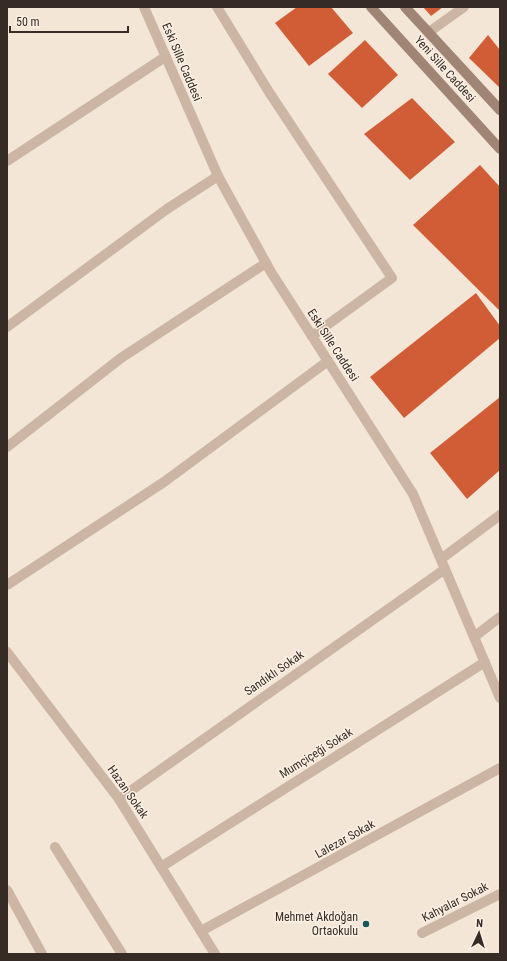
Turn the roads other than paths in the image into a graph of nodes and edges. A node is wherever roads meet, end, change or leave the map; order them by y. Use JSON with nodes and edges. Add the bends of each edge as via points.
{"nodes":[{"id":1,"x":144,"y":7,"type":"edge"},
{"id":2,"x":217,"y":7,"type":"edge"},
{"id":3,"x":371,"y":7,"type":"edge"},
{"id":4,"x":405,"y":7,"type":"edge"},
{"id":5,"x":464,"y":7,"type":"edge"},
{"id":6,"x":429,"y":32,"type":"junction"},
{"id":7,"x":166,"y":57,"type":"junction"},
{"id":8,"x":500,"y":110,"type":"edge"},
{"id":9,"x":500,"y":149,"type":"edge"},
{"id":10,"x":7,"y":161,"type":"edge"},
{"id":11,"x":218,"y":176,"type":"junction"},
{"id":12,"x":266,"y":263,"type":"junction"},
{"id":13,"x":7,"y":327,"type":"edge"},
{"id":14,"x":312,"y":336,"type":"junction"},
{"id":15,"x":328,"y":361,"type":"junction"},
{"id":16,"x":7,"y":447,"type":"edge"},
{"id":17,"x":500,"y":515,"type":"edge"},
{"id":18,"x":443,"y":564,"type":"junction"},
{"id":19,"x":7,"y":585,"type":"edge"},
{"id":20,"x":500,"y":617,"type":"edge"},
{"id":21,"x":474,"y":637,"type":"junction"},
{"id":22,"x":7,"y":652,"type":"edge"},
{"id":23,"x":484,"y":662,"type":"junction"},
{"id":24,"x":500,"y":698,"type":"edge"},
{"id":25,"x":500,"y":768,"type":"edge"},
{"id":26,"x":119,"y":798,"type":"junction"},
{"id":27,"x":55,"y":847,"type":"dead end"},
{"id":28,"x":161,"y":867,"type":"junction"},
{"id":29,"x":7,"y":890,"type":"edge"},
{"id":30,"x":500,"y":894,"type":"edge"},
{"id":31,"x":201,"y":931,"type":"junction"},
{"id":32,"x":422,"y":933,"type":"dead end"},
{"id":33,"x":42,"y":954,"type":"edge"},
{"id":34,"x":122,"y":954,"type":"edge"},
{"id":35,"x":215,"y":954,"type":"edge"}],
"edges":[{"from":1,"to":7,"type":"street","name":"Eski Sille Caddesi"},
{"from":2,"to":14,"type":"street","via":[[269,92],[392,278]]},
{"from":3,"to":9,"type":"main road","name":"Yeni Sille Caddesi"},
{"from":4,"to":6,"type":"main road","name":"Yeni Sille Caddesi"},
{"from":5,"to":6,"type":"street"},
{"from":6,"to":8,"type":"main road","name":"Yeni Sille Caddesi"},
{"from":7,"to":10,"type":"street"},
{"from":7,"to":11,"type":"street","name":"Eski Sille Caddesi"},
{"from":11,"to":12,"type":"street","name":"Eski Sille Caddesi"},
{"from":11,"to":13,"type":"street","via":[[167,209]]},
{"from":12,"to":14,"type":"street","name":"Eski Sille Caddesi"},
{"from":12,"to":16,"type":"street","via":[[122,358]]},
{"from":14,"to":15,"type":"street","name":"Eski Sille Caddesi"},
{"from":15,"to":18,"type":"street","name":"Eski Sille Caddesi","via":[[413,494]]},
{"from":15,"to":19,"type":"street","via":[[164,482]]},
{"from":17,"to":18,"type":"street","name":"Sandıklı Sokak"},
{"from":18,"to":21,"type":"street","name":"Eski Sille Caddesi"},
{"from":18,"to":26,"type":"street","name":"Sandıklı Sokak"},
{"from":20,"to":21,"type":"street"},
{"from":21,"to":23,"type":"street","name":"Eski Sille Caddesi"},
{"from":22,"to":26,"type":"street","name":"Hazan Sokak"},
{"from":23,"to":24,"type":"street","name":"Eski Sille Caddesi"},
{"from":23,"to":28,"type":"street","name":"Mumçiçeği Sokak"},
{"from":25,"to":31,"type":"street","name":"Lalezar Sokak"},
{"from":26,"to":28,"type":"street","name":"Hazan Sokak"},
{"from":27,"to":34,"type":"street"},
{"from":28,"to":31,"type":"street","name":"Hazan Sokak"},
{"from":29,"to":33,"type":"street"},
{"from":30,"to":32,"type":"street","name":"Kahyalar Sokak"},
{"from":31,"to":35,"type":"street","name":"Hazan Sokak"}]}
